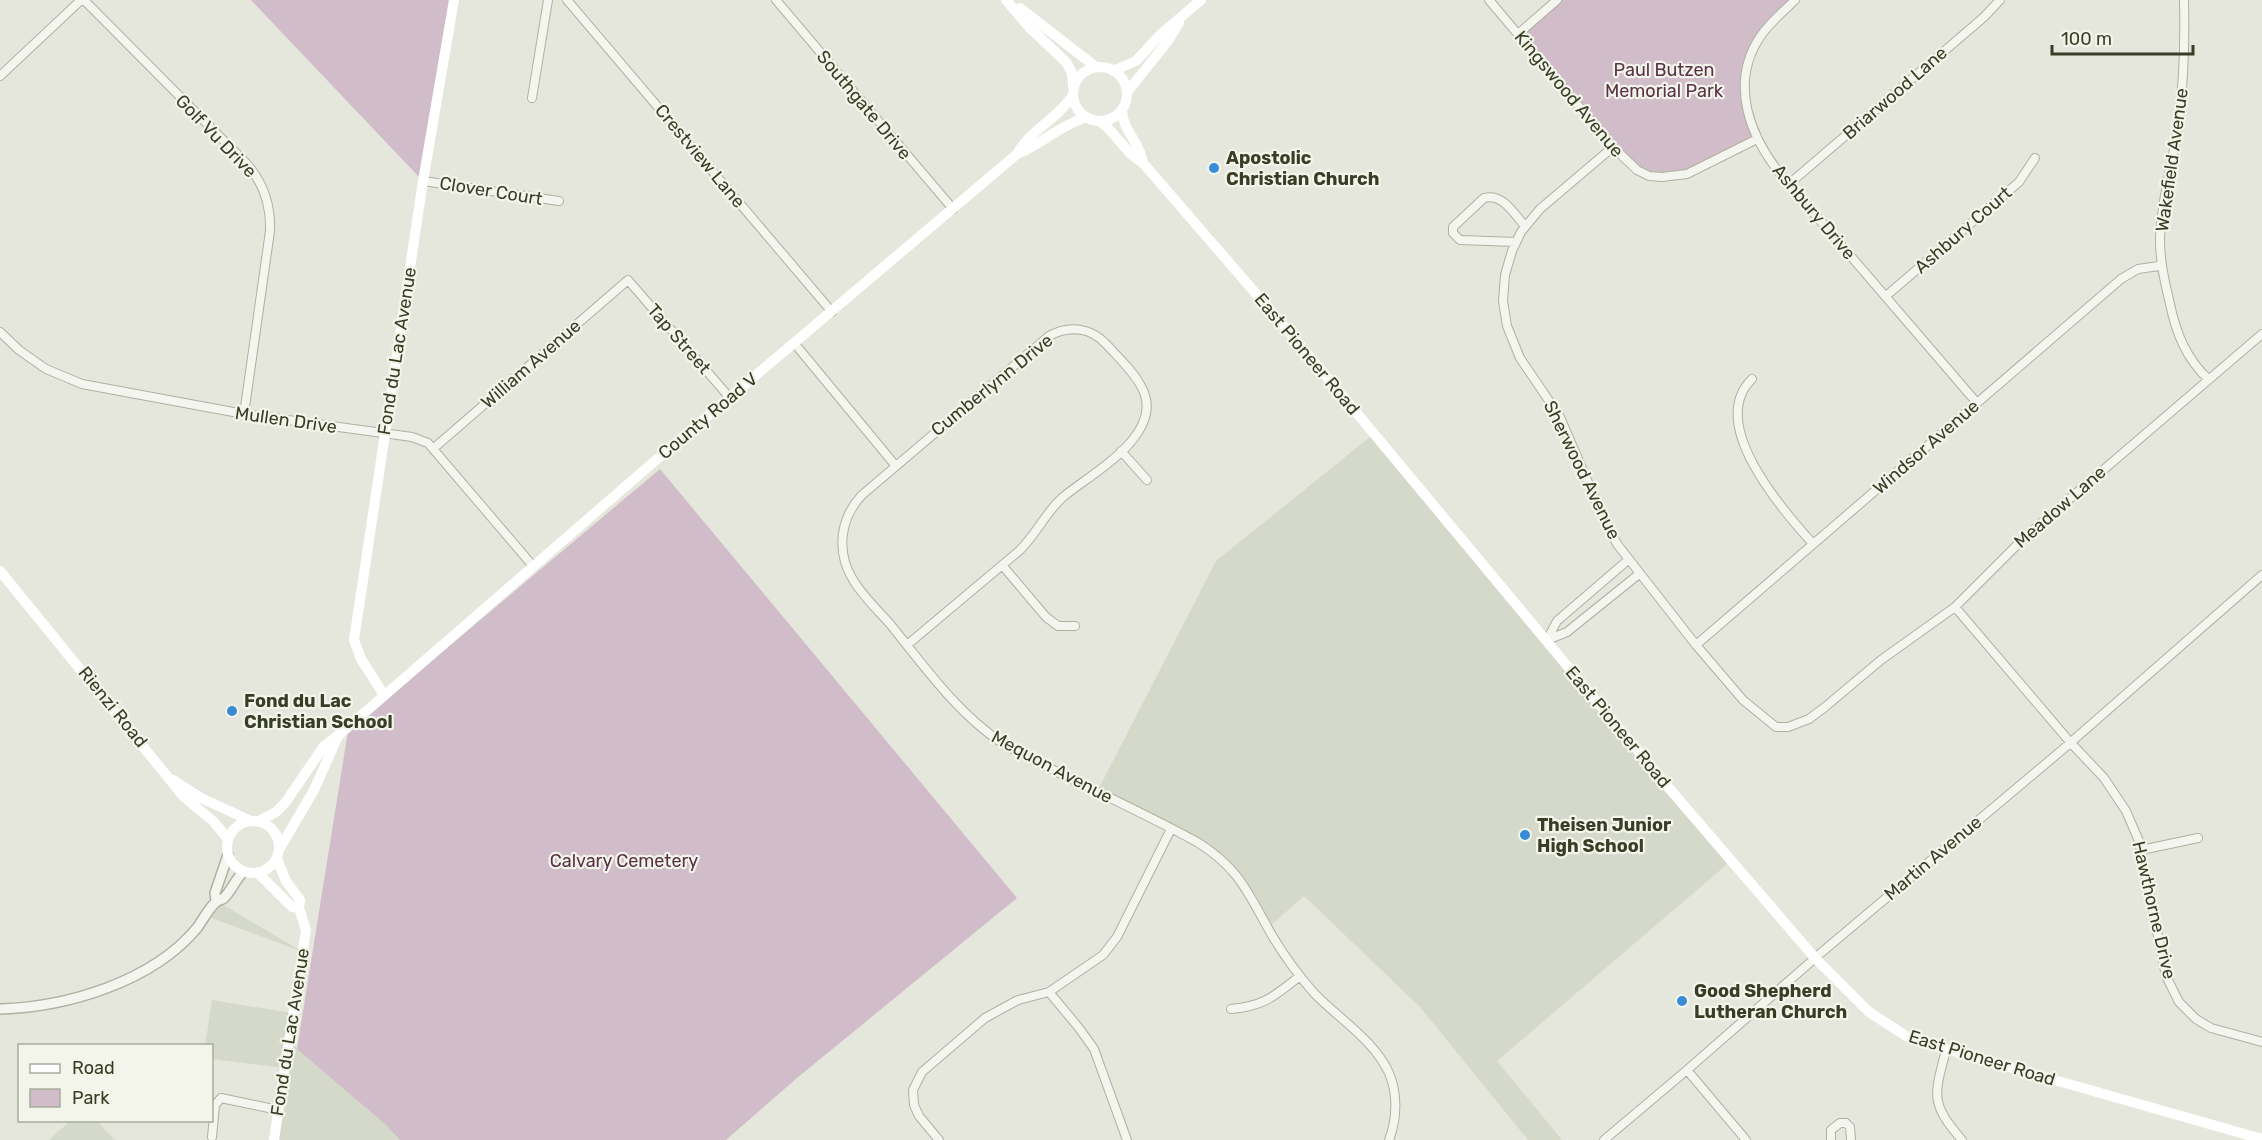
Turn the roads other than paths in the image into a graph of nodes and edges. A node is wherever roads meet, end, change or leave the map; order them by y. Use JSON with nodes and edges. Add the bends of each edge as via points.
{"nodes":[{"id":1,"x":82,"y":0,"type":"edge"},
{"id":2,"x":454,"y":0,"type":"edge"},
{"id":3,"x":548,"y":0,"type":"edge"},
{"id":4,"x":567,"y":0,"type":"edge"},
{"id":5,"x":776,"y":0,"type":"edge"},
{"id":6,"x":1006,"y":0,"type":"edge"},
{"id":7,"x":1011,"y":0,"type":"edge"},
{"id":8,"x":1201,"y":0,"type":"edge"},
{"id":9,"x":1489,"y":0,"type":"edge"},
{"id":10,"x":1557,"y":0,"type":"edge"},
{"id":11,"x":1795,"y":0,"type":"edge"},
{"id":12,"x":2000,"y":0,"type":"edge"},
{"id":13,"x":2184,"y":0,"type":"edge"},
{"id":14,"x":1184,"y":15,"type":"junction"},
{"id":15,"x":1518,"y":34,"type":"junction"},
{"id":16,"x":1096,"y":67,"type":"junction"},
{"id":17,"x":1113,"y":71,"type":"junction"},
{"id":18,"x":0,"y":75,"type":"edge"},
{"id":19,"x":1073,"y":91,"type":"junction"},
{"id":20,"x":1128,"y":91,"type":"junction"},
{"id":21,"x":532,"y":98,"type":"dead end"},
{"id":22,"x":1122,"y":111,"type":"junction"},
{"id":23,"x":1085,"y":118,"type":"junction"},
{"id":24,"x":1101,"y":122,"type":"junction"},
{"id":25,"x":1757,"y":139,"type":"junction"},
{"id":26,"x":1614,"y":147,"type":"junction"},
{"id":27,"x":1017,"y":154,"type":"junction"},
{"id":28,"x":2035,"y":158,"type":"dead end"},
{"id":29,"x":1143,"y":162,"type":"junction"},
{"id":30,"x":423,"y":181,"type":"junction"},
{"id":31,"x":1789,"y":184,"type":"junction"},
{"id":32,"x":559,"y":201,"type":"dead end"},
{"id":33,"x":953,"y":209,"type":"junction"},
{"id":34,"x":1525,"y":226,"type":"junction"},
{"id":35,"x":1516,"y":242,"type":"junction"},
{"id":36,"x":2162,"y":268,"type":"junction"},
{"id":37,"x":628,"y":280,"type":"joint"},
{"id":38,"x":1886,"y":296,"type":"junction"},
{"id":39,"x":832,"y":312,"type":"junction"},
{"id":40,"x":0,"y":332,"type":"edge"},
{"id":41,"x":2262,"y":333,"type":"edge"},
{"id":42,"x":795,"y":344,"type":"junction"},
{"id":43,"x":1752,"y":379,"type":"dead end"},
{"id":44,"x":2208,"y":380,"type":"junction"},
{"id":45,"x":730,"y":398,"type":"junction"},
{"id":46,"x":1977,"y":403,"type":"junction"},
{"id":47,"x":244,"y":414,"type":"junction"},
{"id":48,"x":385,"y":434,"type":"junction"},
{"id":49,"x":434,"y":448,"type":"junction"},
{"id":50,"x":1122,"y":452,"type":"junction"},
{"id":51,"x":895,"y":465,"type":"junction"},
{"id":52,"x":1147,"y":480,"type":"dead end"},
{"id":53,"x":1813,"y":544,"type":"junction"},
{"id":54,"x":1628,"y":560,"type":"junction"},
{"id":55,"x":1002,"y":565,"type":"junction"},
{"id":56,"x":533,"y":566,"type":"junction"},
{"id":57,"x":0,"y":571,"type":"edge"},
{"id":58,"x":1639,"y":574,"type":"junction"},
{"id":59,"x":2262,"y":575,"type":"edge"},
{"id":60,"x":1955,"y":607,"type":"junction"},
{"id":61,"x":1075,"y":626,"type":"dead end"},
{"id":62,"x":1547,"y":640,"type":"junction"},
{"id":63,"x":907,"y":645,"type":"junction"},
{"id":64,"x":1696,"y":645,"type":"junction"},
{"id":65,"x":1858,"y":679,"type":"joint"},
{"id":66,"x":384,"y":696,"type":"junction"},
{"id":67,"x":340,"y":734,"type":"junction"},
{"id":68,"x":2070,"y":742,"type":"junction"},
{"id":69,"x":171,"y":778,"type":"junction"},
{"id":70,"x":255,"y":821,"type":"junction"},
{"id":71,"x":1172,"y":829,"type":"junction"},
{"id":72,"x":2198,"y":838,"type":"dead end"},
{"id":73,"x":228,"y":839,"type":"junction"},
{"id":74,"x":280,"y":848,"type":"junction"},
{"id":75,"x":2141,"y":850,"type":"junction"},
{"id":76,"x":228,"y":855,"type":"junction"},
{"id":77,"x":277,"y":859,"type":"junction"},
{"id":78,"x":243,"y":872,"type":"junction"},
{"id":79,"x":258,"y":873,"type":"junction"},
{"id":80,"x":216,"y":901,"type":"junction"},
{"id":81,"x":299,"y":908,"type":"junction"},
{"id":82,"x":1815,"y":958,"type":"junction"},
{"id":83,"x":1300,"y":976,"type":"junction"},
{"id":84,"x":1049,"y":992,"type":"junction"},
{"id":85,"x":0,"y":1009,"type":"edge"},
{"id":86,"x":1231,"y":1009,"type":"dead end"},
{"id":87,"x":2262,"y":1042,"type":"edge"},
{"id":88,"x":1946,"y":1050,"type":"junction"},
{"id":89,"x":1687,"y":1070,"type":"junction"},
{"id":90,"x":278,"y":1110,"type":"junction"},
{"id":91,"x":212,"y":1137,"type":"dead end"},
{"id":92,"x":2262,"y":1139,"type":"edge"},
{"id":93,"x":274,"y":1140,"type":"edge"},
{"id":94,"x":939,"y":1140,"type":"edge"},
{"id":95,"x":1127,"y":1140,"type":"edge"},
{"id":96,"x":1389,"y":1140,"type":"edge"},
{"id":97,"x":1604,"y":1140,"type":"edge"},
{"id":98,"x":1746,"y":1140,"type":"edge"},
{"id":99,"x":1831,"y":1140,"type":"edge"},
{"id":100,"x":1851,"y":1140,"type":"edge"},
{"id":101,"x":1962,"y":1140,"type":"edge"}],
"edges":[{"from":1,"to":18,"type":"street"},
{"from":1,"to":47,"type":"street","name":"Golf Vu Drive","via":[[242,158],[263,190],[270,228]]},
{"from":2,"to":30,"type":"main road","name":"Fond du Lac Avenue"},
{"from":3,"to":21,"type":"street"},
{"from":4,"to":39,"type":"street","name":"Crestview Lane"},
{"from":5,"to":33,"type":"street","name":"Southgate Drive"},
{"from":6,"to":19,"type":"main road","via":[[1066,62],[1072,73]]},
{"from":7,"to":16,"type":"main road"},
{"from":8,"to":14,"type":"main road"},
{"from":9,"to":15,"type":"street","name":"Kingswood Avenue"},
{"from":10,"to":15,"type":"street"},
{"from":11,"to":25,"type":"street","name":"Ashbury Drive","via":[[1766,29],[1747,64],[1745,104]]},
{"from":12,"to":31,"type":"street","name":"Briarwood Lane"},
{"from":13,"to":36,"type":"street","name":"Wakefield Avenue","via":[[2182,92],[2162,219]]},
{"from":14,"to":17,"type":"main road","via":[[1136,61]]},
{"from":14,"to":20,"type":"main road","via":[[1168,42]]},
{"from":15,"to":26,"type":"street","name":"Kingswood Avenue"},
{"from":16,"to":17,"type":"main road"},
{"from":16,"to":19,"type":"main road","via":[[1082,74]]},
{"from":17,"to":20,"type":"main road"},
{"from":19,"to":23,"type":"main road","via":[[1074,103]]},
{"from":19,"to":27,"type":"main road","name":"County Road V","via":[[1063,109],[1025,140]]},
{"from":20,"to":22,"type":"main road"},
{"from":22,"to":24,"type":"main road"},
{"from":22,"to":29,"type":"main road","name":"East Pioneer Road","via":[[1122,119],[1141,150]]},
{"from":23,"to":24,"type":"main road"},
{"from":23,"to":27,"type":"main road","via":[[1072,121],[1033,148]]},
{"from":24,"to":29,"type":"main road","via":[[1132,156]]},
{"from":25,"to":26,"type":"street","name":"Kingswood Avenue","via":[[1688,174],[1662,177],[1637,170]]},
{"from":25,"to":31,"type":"street","name":"Ashbury Drive"},
{"from":26,"to":34,"type":"street","name":"Sherwood Avenue","via":[[1540,208]]},
{"from":27,"to":33,"type":"main road","name":"County Road V"},
{"from":28,"to":38,"type":"street","name":"Ashbury Court","via":[[2019,182]]},
{"from":29,"to":62,"type":"main road","name":"East Pioneer Road"},
{"from":30,"to":32,"type":"street","name":"Clover Court"},
{"from":30,"to":48,"type":"main road","name":"Fond du Lac Avenue"},
{"from":31,"to":38,"type":"street","name":"Ashbury Drive"},
{"from":33,"to":39,"type":"main road","name":"County Road V"},
{"from":34,"to":35,"type":"street","name":"Sherwood Avenue"},
{"from":34,"to":35,"type":"street","via":[[1502,200],[1490,196],[1453,227],[1460,240]]},
{"from":35,"to":54,"type":"street","name":"Sherwood Avenue","via":[[1504,284],[1509,334],[1520,358],[1560,417],[1605,521]]},
{"from":36,"to":44,"type":"street","name":"Wakefield Avenue","via":[[2178,336]]},
{"from":36,"to":46,"type":"street","name":"Windsor Avenue","via":[[2146,267],[2125,275]]},
{"from":37,"to":45,"type":"street","name":"Tap Street"},
{"from":37,"to":49,"type":"street","name":"William Avenue"},
{"from":38,"to":46,"type":"street","name":"Ashbury Drive"},
{"from":39,"to":42,"type":"main road","name":"County Road V"},
{"from":40,"to":47,"type":"street","name":"Mullen Drive","via":[[46,369],[82,384]]},
{"from":41,"to":44,"type":"street","name":"Meadow Lane"},
{"from":42,"to":45,"type":"main road","name":"County Road V"},
{"from":42,"to":51,"type":"street"},
{"from":43,"to":53,"type":"street","via":[[1744,386],[1740,402],[1740,430],[1745,448],[1776,498]]},
{"from":44,"to":60,"type":"street","name":"Meadow Lane","via":[[2025,537]]},
{"from":45,"to":56,"type":"main road","name":"County Road V"},
{"from":46,"to":53,"type":"street","name":"Windsor Avenue"},
{"from":47,"to":48,"type":"street","name":"Mullen Drive"},
{"from":48,"to":49,"type":"street","name":"Mullen Drive","via":[[412,438]]},
{"from":48,"to":66,"type":"main road","name":"Fond du Lac Avenue","via":[[354,639],[361,659]]},
{"from":49,"to":56,"type":"street","name":"Mullen Drive"},
{"from":50,"to":51,"type":"street","name":"Cumberlynn Drive","via":[[1145,420],[1143,389],[1100,338],[1070,329],[1049,336]]},
{"from":50,"to":52,"type":"street"},
{"from":50,"to":55,"type":"street","name":"Cumberlynn Drive","via":[[1060,499],[1029,541]]},
{"from":51,"to":63,"type":"street","name":"Mequon Avenue","via":[[853,506],[842,546],[853,579]]},
{"from":53,"to":64,"type":"street","name":"Windsor Avenue"},
{"from":54,"to":58,"type":"street","name":"Sherwood Avenue"},
{"from":54,"to":62,"type":"street","via":[[1557,621]]},
{"from":55,"to":61,"type":"street","via":[[1046,617],[1058,626]]},
{"from":55,"to":63,"type":"street","name":"Cumberlynn Drive"},
{"from":56,"to":66,"type":"main road","name":"County Road V"},
{"from":57,"to":69,"type":"main road","name":"Rienzi Road"},
{"from":58,"to":62,"type":"street","via":[[1567,632]]},
{"from":58,"to":64,"type":"street","name":"Sherwood Avenue"},
{"from":59,"to":68,"type":"street","name":"Martin Avenue"},
{"from":60,"to":65,"type":"street","name":"Meadow Lane"},
{"from":60,"to":68,"type":"street","name":"Hawthorne Drive"},
{"from":62,"to":82,"type":"main road","name":"East Pioneer Road"},
{"from":63,"to":71,"type":"street","name":"Mequon Avenue","via":[[956,704],[991,735]]},
{"from":64,"to":65,"type":"street","name":"Sherwood Avenue","via":[[1743,700],[1776,727],[1809,719]]},
{"from":66,"to":67,"type":"main road","name":"County Road V"},
{"from":67,"to":70,"type":"main road","via":[[324,746],[276,812]]},
{"from":67,"to":74,"type":"main road","via":[[314,790]]},
{"from":68,"to":75,"type":"street","name":"Hawthorne Drive","via":[[2115,792]]},
{"from":68,"to":82,"type":"street","name":"Martin Avenue"},
{"from":69,"to":70,"type":"main road","via":[[201,798]]},
{"from":69,"to":73,"type":"main road","name":"Rienzi Road","via":[[184,797]]},
{"from":70,"to":73,"type":"main road","via":[[236,826]]},
{"from":70,"to":74,"type":"main road","via":[[276,833]]},
{"from":71,"to":83,"type":"street","name":"Mequon Avenue","via":[[1208,849],[1233,870]]},
{"from":71,"to":84,"type":"street","via":[[1113,944]]},
{"from":72,"to":75,"type":"street"},
{"from":73,"to":76,"type":"main road"},
{"from":74,"to":77,"type":"main road"},
{"from":75,"to":87,"type":"street","name":"Hawthorne Drive","via":[[2166,976],[2176,997],[2205,1025]]},
{"from":76,"to":78,"type":"main road"},
{"from":76,"to":80,"type":"street","via":[[214,893]]},
{"from":77,"to":79,"type":"main road"},
{"from":77,"to":81,"type":"main road","name":"Fond du Lac Avenue","via":[[300,900]]},
{"from":78,"to":79,"type":"main road"},
{"from":78,"to":80,"type":"street","via":[[224,898]]},
{"from":79,"to":81,"type":"main road","via":[[292,907]]},
{"from":80,"to":85,"type":"street","via":[[187,938],[129,978],[71,1000]]},
{"from":81,"to":90,"type":"main road","name":"Fond du Lac Avenue","via":[[306,930]]},
{"from":82,"to":88,"type":"main road","name":"East Pioneer Road","via":[[1855,1001],[1887,1026]]},
{"from":82,"to":89,"type":"street","name":"Martin Avenue"},
{"from":83,"to":86,"type":"street","via":[[1266,1002]]},
{"from":83,"to":96,"type":"street","name":"Mequon Avenue","via":[[1384,1063],[1396,1102]]},
{"from":84,"to":94,"type":"street","via":[[1018,1000],[994,1012],[920,1074],[913,1090],[914,1105]]},
{"from":84,"to":95,"type":"street","via":[[1094,1049]]},
{"from":88,"to":92,"type":"main road","name":"East Pioneer Road"},
{"from":88,"to":101,"type":"street","via":[[1938,1103],[1943,1118]]},
{"from":89,"to":97,"type":"street","name":"Martin Avenue"},
{"from":89,"to":98,"type":"street"},
{"from":90,"to":91,"type":"street","via":[[221,1098],[215,1105]]},
{"from":90,"to":93,"type":"main road","name":"Fond du Lac Avenue"},
{"from":99,"to":100,"type":"street","via":[[1831,1130],[1840,1123],[1851,1127]]}]}
